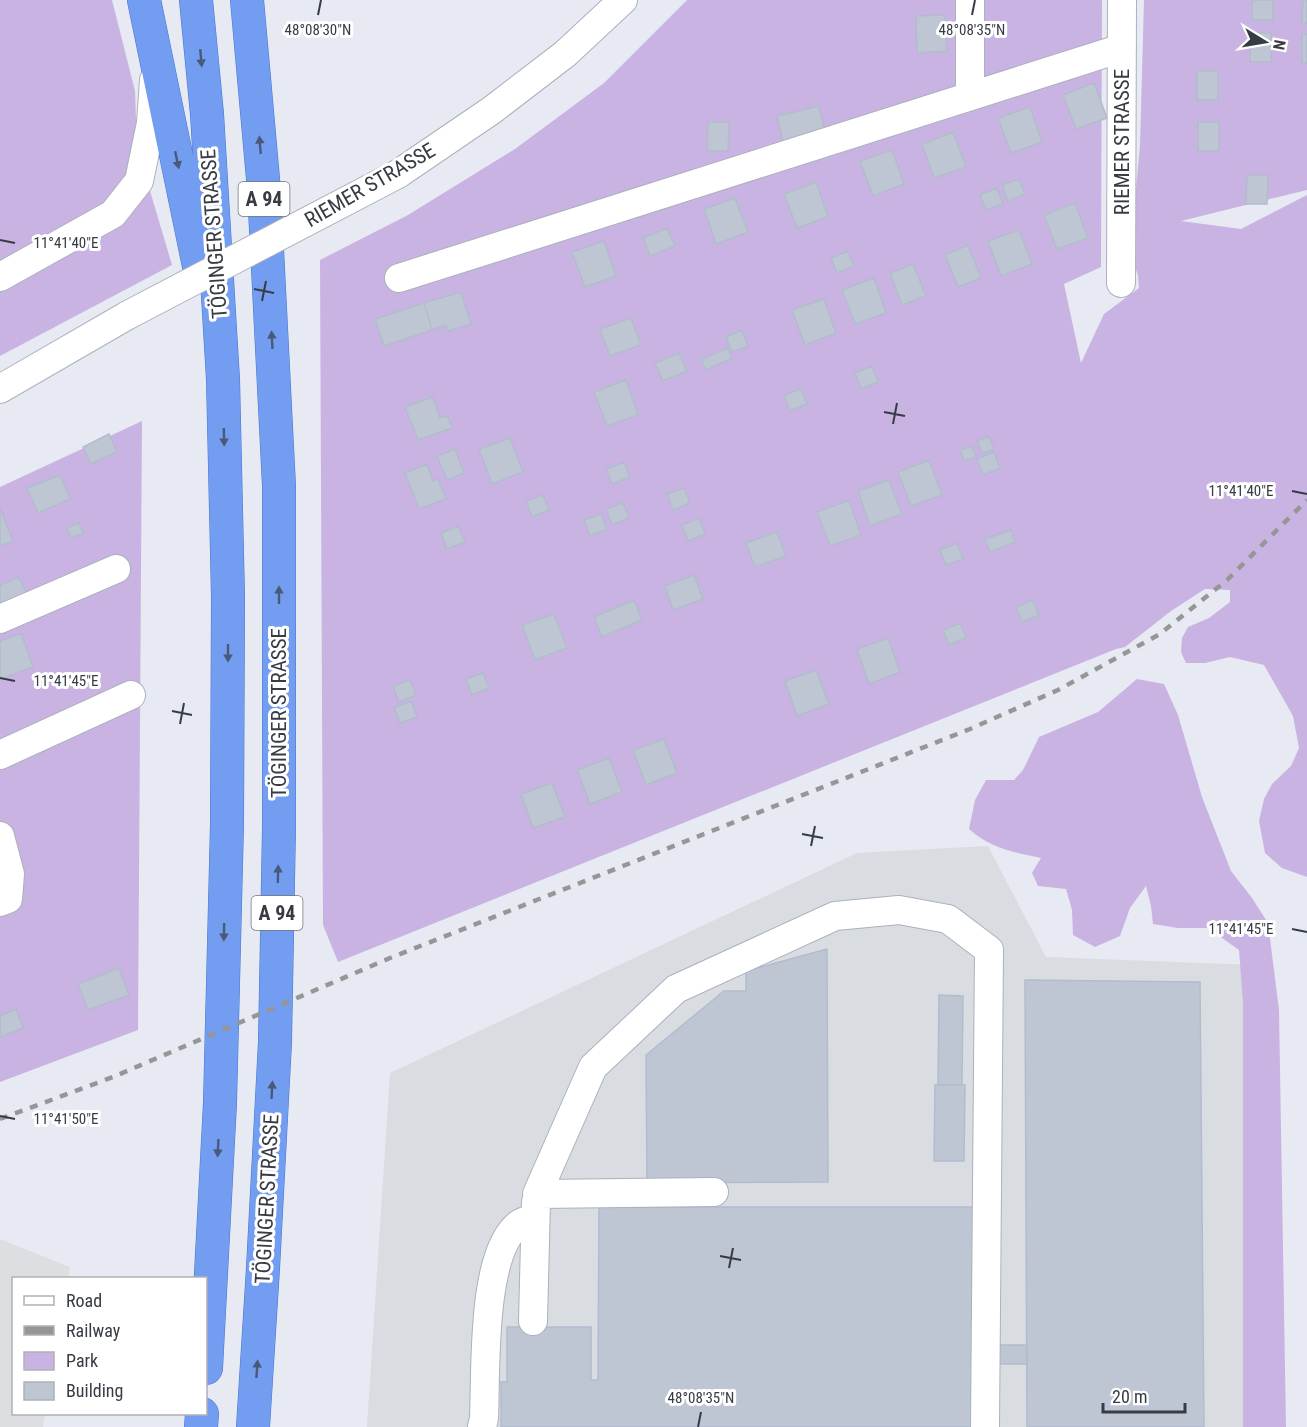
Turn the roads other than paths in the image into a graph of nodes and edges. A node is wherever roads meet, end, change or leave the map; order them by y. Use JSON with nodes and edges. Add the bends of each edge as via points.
{"nodes":[{"id":1,"x":144,"y":0,"type":"edge"},
{"id":2,"x":196,"y":0,"type":"edge"},
{"id":3,"x":247,"y":0,"type":"edge"},
{"id":4,"x":623,"y":0,"type":"edge"},
{"id":5,"x":970,"y":0,"type":"edge"},
{"id":6,"x":1122,"y":0,"type":"edge"},
{"id":7,"x":1122,"y":48,"type":"junction"},
{"id":8,"x":155,"y":54,"type":"junction"},
{"id":9,"x":970,"y":96,"type":"junction"},
{"id":10,"x":0,"y":278,"type":"edge"},
{"id":11,"x":399,"y":278,"type":"dead end"},
{"id":12,"x":1121,"y":283,"type":"dead end"},
{"id":13,"x":223,"y":379,"type":"junction"},
{"id":14,"x":0,"y":389,"type":"edge"},
{"id":15,"x":116,"y":568,"type":"dead end"},
{"id":16,"x":0,"y":619,"type":"edge"},
{"id":17,"x":131,"y":695,"type":"dead end"},
{"id":18,"x":0,"y":755,"type":"edge"},
{"id":19,"x":0,"y":836,"type":"edge"},
{"id":20,"x":0,"y":903,"type":"edge"},
{"id":21,"x":714,"y":1192,"type":"dead end"},
{"id":22,"x":536,"y":1206,"type":"junction"},
{"id":23,"x":532,"y":1321,"type":"dead end"},
{"id":24,"x":207,"y":1349,"type":"edge"},
{"id":25,"x":253,"y":1427,"type":"edge"},
{"id":26,"x":482,"y":1427,"type":"edge"},
{"id":27,"x":986,"y":1427,"type":"edge"}],
"edges":[{"from":1,"to":8,"type":"highway"},
{"from":2,"to":13,"type":"highway","name":"TÖGINGER STRASSE","number":"A 94","one_way":true},
{"from":25,"to":3,"type":"highway","name":"TÖGINGER STRASSE","number":"A 94","one_way":true,"via":[[275,1042],[279,486],[264,190]]},
{"from":4,"to":14,"type":"street","name":"RIEMER STRASSE","bridge":true,"via":[[565,54],[398,174],[128,315]]},
{"from":5,"to":9,"type":"street"},
{"from":6,"to":7,"type":"street","name":"RIEMER STRASSE"},
{"from":7,"to":9,"type":"street"},
{"from":7,"to":12,"type":"street","name":"RIEMER STRASSE"},
{"from":8,"to":10,"type":"street","via":[[151,123],[139,180],[113,214]]},
{"from":8,"to":13,"type":"highway","one_way":true},
{"from":9,"to":11,"type":"street"},
{"from":13,"to":24,"type":"highway","name":"TÖGINGER STRASSE","number":"A 94","one_way":true,"via":[[228,597],[227,824],[220,1103]]},
{"from":15,"to":16,"type":"street"},
{"from":17,"to":18,"type":"street"},
{"from":19,"to":20,"type":"street","via":[[10,873],[8,899]]},
{"from":21,"to":22,"type":"street"},
{"from":22,"to":23,"type":"street"},
{"from":22,"to":26,"type":"street","via":[[502,1246],[499,1256],[489,1298]]},
{"from":22,"to":27,"type":"street","via":[[593,1067],[676,989],[836,916],[899,910],[948,919],[989,950]]}]}
